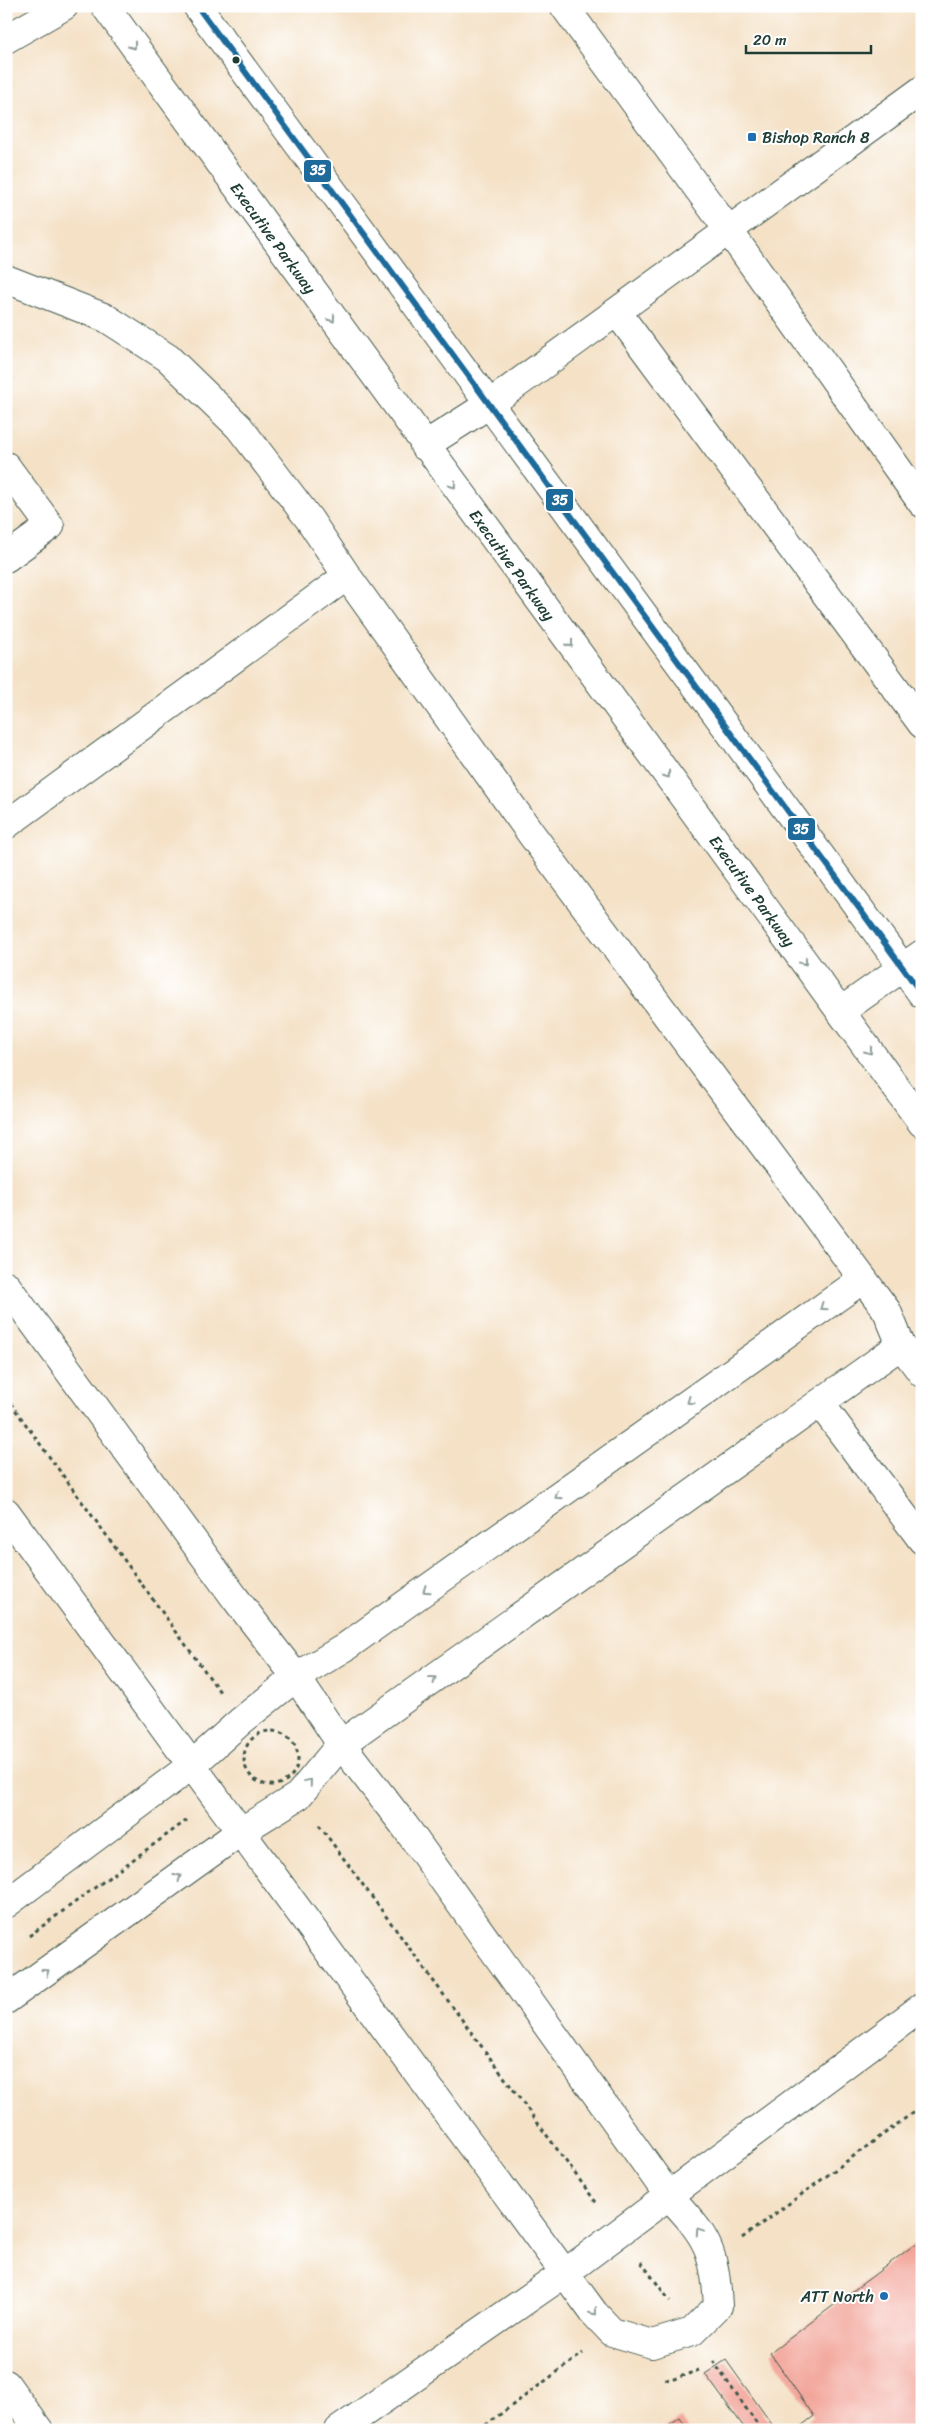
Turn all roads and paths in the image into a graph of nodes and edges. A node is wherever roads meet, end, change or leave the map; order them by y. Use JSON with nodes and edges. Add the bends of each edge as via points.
{"nodes":[{"id":1,"x":64,"y":6,"type":"edge"},
{"id":2,"x":105,"y":6,"type":"edge"},
{"id":3,"x":197,"y":6,"type":"edge"},
{"id":4,"x":564,"y":6,"type":"edge"},
{"id":5,"x":6,"y":39,"type":"edge"},
{"id":6,"x":922,"y":90,"type":"edge"},
{"id":7,"x":729,"y":231,"type":"junction"},
{"id":8,"x":6,"y":280,"type":"edge"},
{"id":9,"x":617,"y":312,"type":"junction"},
{"id":10,"x":488,"y":405,"type":"junction"},
{"id":11,"x":424,"y":446,"type":"junction"},
{"id":12,"x":6,"y":466,"type":"edge"},
{"id":13,"x":922,"y":503,"type":"edge"},
{"id":14,"x":6,"y":558,"type":"edge"},
{"id":15,"x":347,"y":576,"type":"junction"},
{"id":16,"x":922,"y":724,"type":"edge"},
{"id":17,"x":6,"y":825,"type":"edge"},
{"id":18,"x":912,"y":961,"type":"edge"},
{"id":19,"x":922,"y":994,"type":"edge"},
{"id":20,"x":840,"y":1011,"type":"junction"},
{"id":21,"x":922,"y":1122,"type":"edge"},
{"id":22,"x":862,"y":1279,"type":"junction"},
{"id":23,"x":6,"y":1285,"type":"edge"},
{"id":24,"x":901,"y":1345,"type":"junction"},
{"id":25,"x":922,"y":1373,"type":"edge"},
{"id":26,"x":6,"y":1398,"type":"edge"},
{"id":27,"x":820,"y":1403,"type":"junction"},
{"id":28,"x":6,"y":1512,"type":"edge"},
{"id":29,"x":922,"y":1540,"type":"edge"},
{"id":30,"x":296,"y":1677,"type":"junction"},
{"id":31,"x":241,"y":1721,"type":"junction"},
{"id":32,"x":341,"y":1744,"type":"junction"},
{"id":33,"x":192,"y":1765,"type":"junction"},
{"id":34,"x":249,"y":1774,"type":"junction"},
{"id":35,"x":292,"y":1788,"type":"junction"},
{"id":36,"x":216,"y":1798,"type":"junction"},
{"id":37,"x":240,"y":1832,"type":"junction"},
{"id":38,"x":6,"y":1904,"type":"edge"},
{"id":39,"x":22,"y":1941,"type":"dead end"},
{"id":40,"x":6,"y":2000,"type":"edge"},
{"id":41,"x":922,"y":2007,"type":"edge"},
{"id":42,"x":669,"y":2196,"type":"junction"},
{"id":43,"x":619,"y":2232,"type":"junction"},
{"id":44,"x":565,"y":2273,"type":"junction"},
{"id":45,"x":692,"y":2332,"type":"junction"},
{"id":46,"x":6,"y":2384,"type":"edge"},
{"id":47,"x":39,"y":2430,"type":"edge"},
{"id":48,"x":339,"y":2430,"type":"edge"},
{"id":49,"x":761,"y":2430,"type":"edge"}],
"edges":[{"from":1,"to":5,"type":"street"},
{"from":2,"to":11,"type":"street","name":"Executive Parkway","one_way":true},
{"from":3,"to":10,"type":"street"},
{"from":4,"to":7,"type":"street"},
{"from":6,"to":7,"type":"street"},
{"from":7,"to":9,"type":"street"},
{"from":7,"to":13,"type":"street"},
{"from":8,"to":15,"type":"street","via":[[106,318],[168,358],[239,427],[309,519]]},
{"from":9,"to":10,"type":"street"},
{"from":9,"to":16,"type":"street"},
{"from":10,"to":11,"type":"street"},
{"from":10,"to":18,"type":"street"},
{"from":11,"to":20,"type":"street","name":"Executive Parkway","one_way":true},
{"from":12,"to":14,"type":"street","via":[[50,526]]},
{"from":15,"to":17,"type":"street"},
{"from":15,"to":22,"type":"street","via":[[538,843]]},
{"from":18,"to":19,"type":"street"},
{"from":18,"to":20,"type":"street"},
{"from":20,"to":21,"type":"street","name":"Executive Parkway","one_way":true},
{"from":22,"to":24,"type":"street","via":[[886,1311]]},
{"from":22,"to":30,"type":"street","one_way":true,"via":[[344,1648]]},
{"from":23,"to":30,"type":"street"},
{"from":24,"to":25,"type":"street"},
{"from":24,"to":27,"type":"street"},
{"from":26,"to":31,"type":"path"},
{"from":27,"to":29,"type":"street"},
{"from":32,"to":27,"type":"street","one_way":true},
{"from":28,"to":33,"type":"street"},
{"from":30,"to":31,"type":"street"},
{"from":30,"to":32,"type":"street"},
{"from":31,"to":33,"type":"street"},
{"from":35,"to":32,"type":"street","one_way":true},
{"from":32,"to":42,"type":"street","via":[[471,1917]]},
{"from":33,"to":36,"type":"street"},
{"from":33,"to":38,"type":"street"},
{"from":34,"to":35,"type":"path","via":[[259,1783]]},
{"from":34,"to":35,"type":"path","via":[[243,1760],[248,1742],[263,1731],[280,1732],[293,1743],[298,1758]]},
{"from":34,"to":36,"type":"path"},
{"from":35,"to":37,"type":"street"},
{"from":35,"to":43,"type":"path"},
{"from":36,"to":37,"type":"street"},
{"from":36,"to":39,"type":"path"},
{"from":40,"to":37,"type":"street","one_way":true},
{"from":37,"to":44,"type":"street"},
{"from":41,"to":42,"type":"street"},
{"from":42,"to":43,"type":"street"},
{"from":45,"to":42,"type":"street","one_way":true,"via":[[718,2306],[716,2273],[708,2244]]},
{"from":43,"to":44,"type":"street"},
{"from":43,"to":45,"type":"path"},
{"from":44,"to":45,"type":"street","one_way":true,"via":[[612,2332],[652,2344]]},
{"from":44,"to":48,"type":"street"},
{"from":45,"to":49,"type":"path"},
{"from":46,"to":47,"type":"street"}]}
